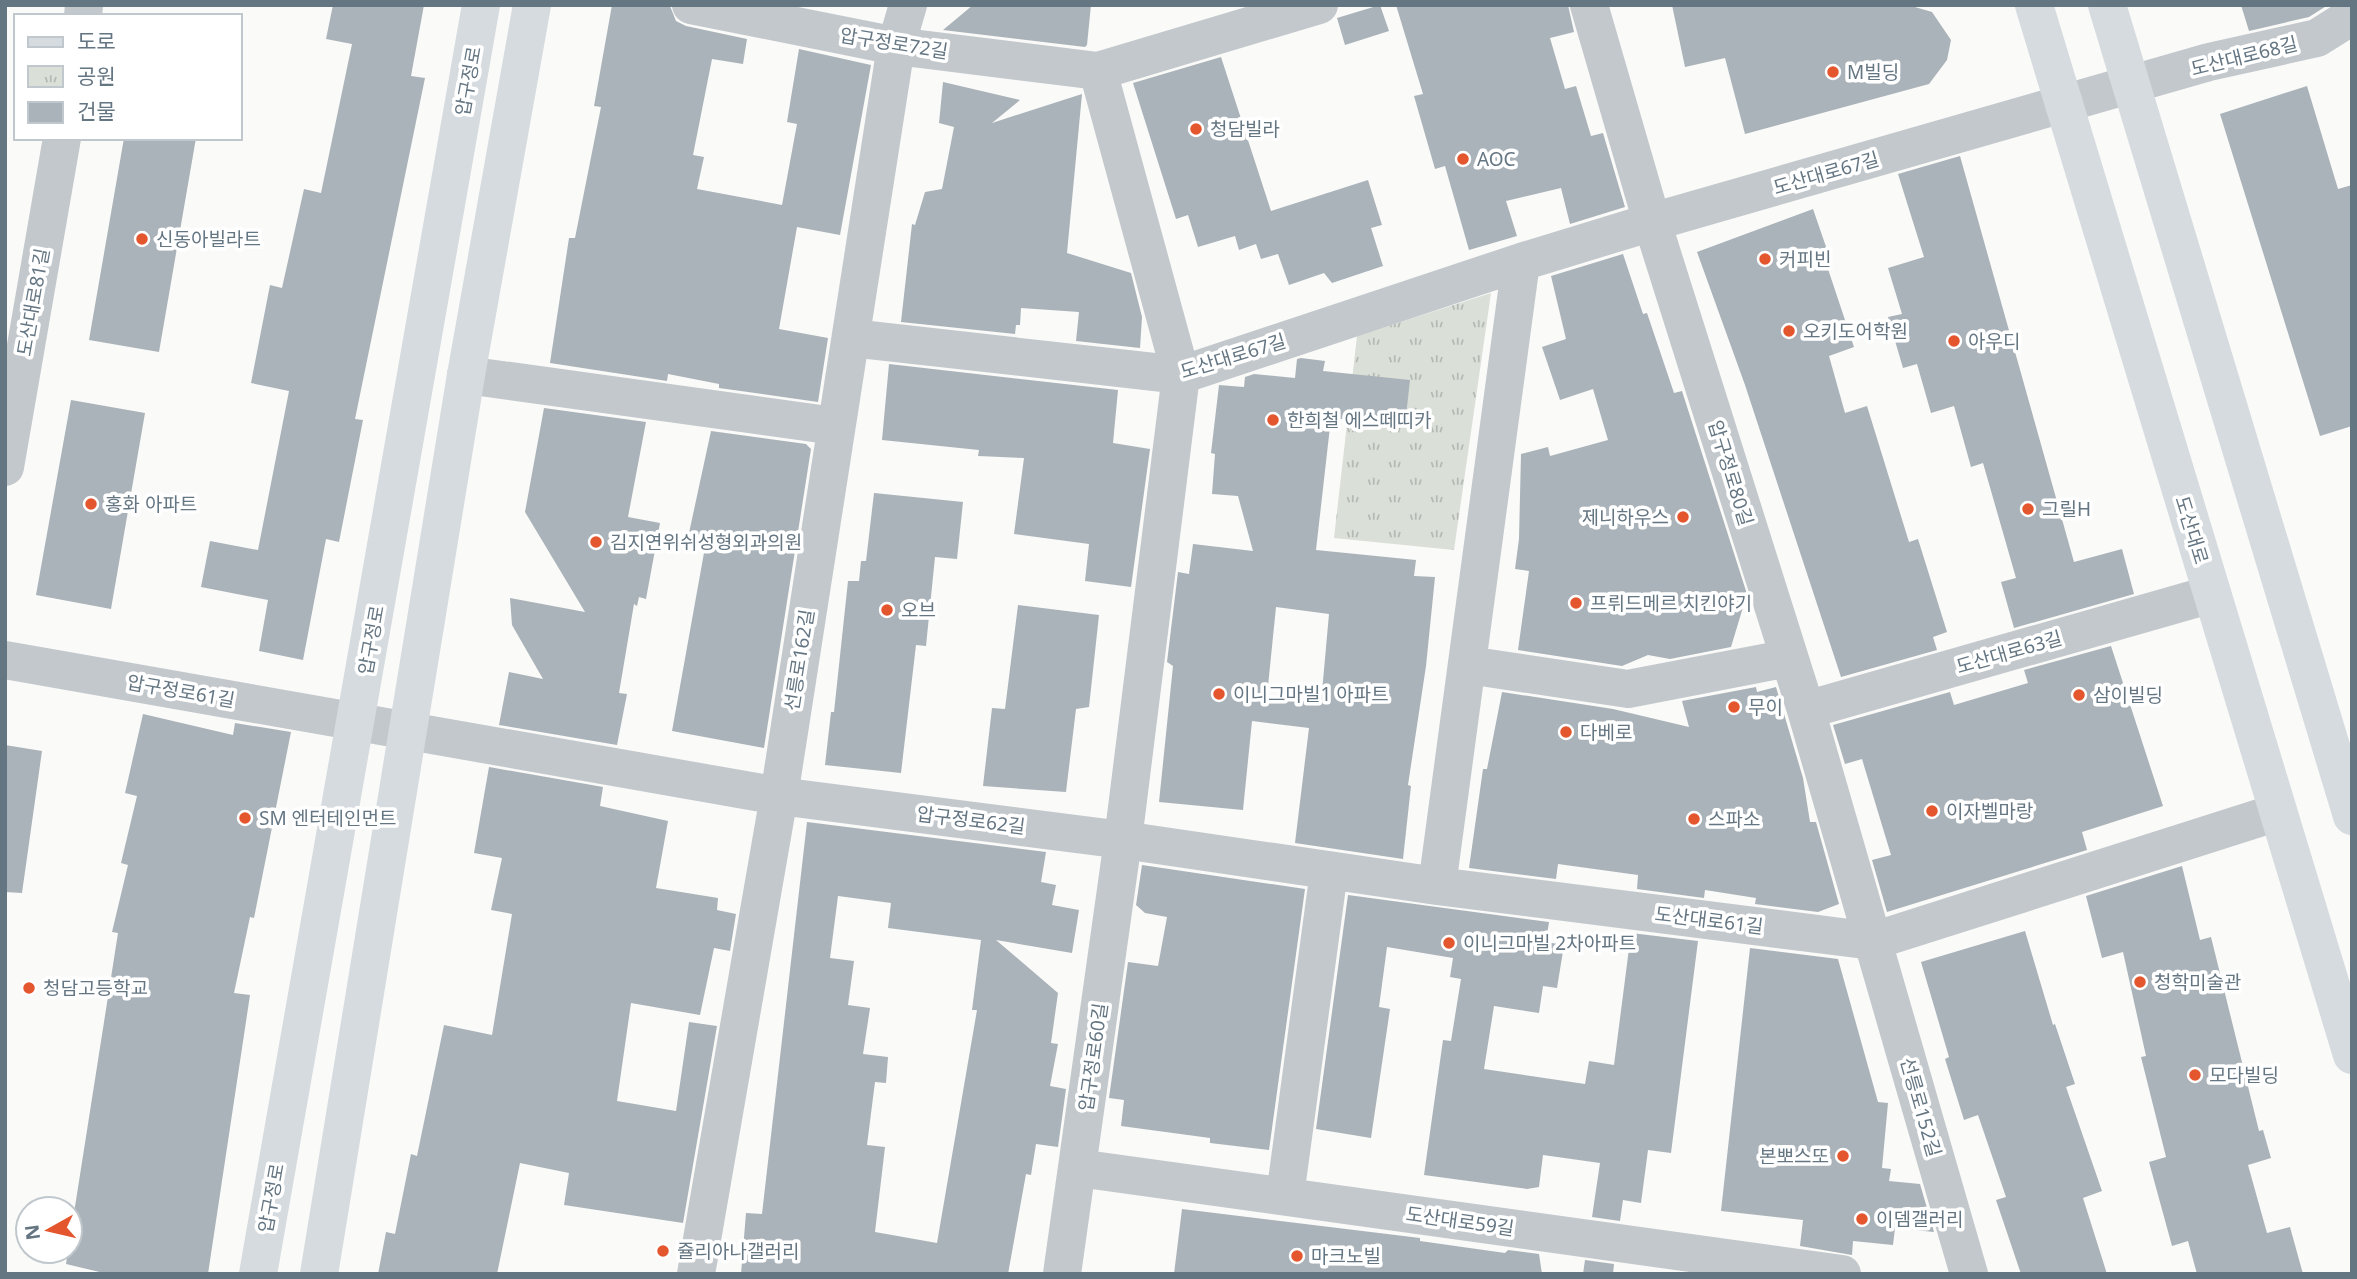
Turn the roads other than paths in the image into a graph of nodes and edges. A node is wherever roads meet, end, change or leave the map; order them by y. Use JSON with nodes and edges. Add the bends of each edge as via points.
{"nodes":[{"id":1,"x":481,"y":5,"type":"edge"},
{"id":2,"x":532,"y":5,"type":"edge"},
{"id":3,"x":691,"y":5,"type":"edge"},
{"id":4,"x":908,"y":5,"type":"edge"},
{"id":5,"x":1319,"y":5,"type":"edge"},
{"id":6,"x":1589,"y":5,"type":"edge"},
{"id":7,"x":2034,"y":5,"type":"edge"},
{"id":8,"x":2106,"y":5,"type":"edge"},
{"id":9,"x":2352,"y":16,"type":"edge"},
{"id":10,"x":896,"y":46,"type":"junction"},
{"id":11,"x":1098,"y":71,"type":"junction"},
{"id":12,"x":2131,"y":86,"type":"junction"},
{"id":13,"x":2064,"y":105,"type":"junction"},
{"id":14,"x":62,"y":140,"type":"edge"},
{"id":15,"x":1652,"y":222,"type":"junction"},
{"id":16,"x":1521,"y":262,"type":"junction"},
{"id":17,"x":851,"y":338,"type":"junction"},
{"id":18,"x":466,"y":375,"type":"junction"},
{"id":19,"x":1181,"y":375,"type":"junction"},
{"id":20,"x":835,"y":426,"type":"junction"},
{"id":21,"x":5,"y":467,"type":"edge"},
{"id":22,"x":2212,"y":594,"type":"junction"},
{"id":23,"x":1789,"y":658,"type":"junction"},
{"id":24,"x":5,"y":660,"type":"edge"},
{"id":25,"x":1468,"y":665,"type":"junction"},
{"id":26,"x":1806,"y":710,"type":"junction"},
{"id":27,"x":357,"y":721,"type":"junction"},
{"id":28,"x":409,"y":731,"type":"junction"},
{"id":29,"x":779,"y":796,"type":"junction"},
{"id":30,"x":2350,"y":801,"type":"edge"},
{"id":31,"x":2278,"y":812,"type":"junction"},
{"id":32,"x":1123,"y":840,"type":"junction"},
{"id":33,"x":1329,"y":872,"type":"junction"},
{"id":34,"x":1437,"y":886,"type":"junction"},
{"id":35,"x":1873,"y":941,"type":"junction"},
{"id":36,"x":2352,"y":1055,"type":"edge"},
{"id":37,"x":1078,"y":1168,"type":"junction"},
{"id":38,"x":1286,"y":1196,"type":"junction"},
{"id":39,"x":258,"y":1274,"type":"edge"},
{"id":40,"x":318,"y":1274,"type":"edge"},
{"id":41,"x":696,"y":1274,"type":"edge"},
{"id":42,"x":1062,"y":1274,"type":"edge"},
{"id":43,"x":1842,"y":1274,"type":"edge"},
{"id":44,"x":1969,"y":1274,"type":"edge"}],
"edges":[{"from":1,"to":27,"type":"main road","name":"압구정로"},
{"from":2,"to":18,"type":"main road"},
{"from":3,"to":10,"type":"street","name":"압구정로72길"},
{"from":4,"to":10,"type":"street","name":"선릉로162길"},
{"from":5,"to":11,"type":"street","name":"압구정로72길"},
{"from":6,"to":15,"type":"street","name":"압구정로80길"},
{"from":7,"to":13,"type":"main road","name":"도산대로"},
{"from":8,"to":12,"type":"main road"},
{"from":9,"to":12,"type":"street","name":"도산대로68길","via":[[2317,38],[2209,62]]},
{"from":10,"to":11,"type":"street","name":"압구정로72길"},
{"from":10,"to":17,"type":"street","name":"선릉로162길"},
{"from":11,"to":19,"type":"street"},
{"from":12,"to":13,"type":"street","name":"도산대로67길"},
{"from":12,"to":30,"type":"main road"},
{"from":13,"to":15,"type":"street","name":"도산대로67길"},
{"from":13,"to":22,"type":"main road","name":"도산대로"},
{"from":14,"to":21,"type":"street","name":"도산대로81길"},
{"from":15,"to":16,"type":"street","name":"도산대로67길"},
{"from":15,"to":23,"type":"street","name":"압구정로80길"},
{"from":16,"to":19,"type":"street","name":"도산대로67길"},
{"from":16,"to":25,"type":"street"},
{"from":17,"to":19,"type":"street","name":"도산대로67길"},
{"from":17,"to":20,"type":"street","name":"선릉로162길"},
{"from":18,"to":20,"type":"street"},
{"from":18,"to":28,"type":"main road"},
{"from":19,"to":32,"type":"street"},
{"from":20,"to":29,"type":"street","name":"선릉로162길"},
{"from":22,"to":26,"type":"street","name":"도산대로63길"},
{"from":22,"to":31,"type":"main road","name":"도산대로"},
{"from":23,"to":25,"type":"street","via":[[1628,690]]},
{"from":23,"to":26,"type":"street","name":"압구정로80길"},
{"from":24,"to":27,"type":"street","name":"압구정로61길"},
{"from":25,"to":34,"type":"street"},
{"from":26,"to":35,"type":"street","name":"압구정로80길"},
{"from":27,"to":28,"type":"street","name":"압구정로62길"},
{"from":27,"to":39,"type":"main road","name":"압구정로"},
{"from":28,"to":29,"type":"street","name":"압구정로62길"},
{"from":28,"to":40,"type":"main road"},
{"from":29,"to":32,"type":"street","name":"압구정로62길"},
{"from":29,"to":41,"type":"street","name":"선릉로162길"},
{"from":31,"to":35,"type":"street","name":"도산대로61길"},
{"from":31,"to":36,"type":"main road","name":"도산대로"},
{"from":32,"to":33,"type":"street","name":"도산대로61길"},
{"from":32,"to":37,"type":"street","name":"압구정로60길"},
{"from":33,"to":34,"type":"street","name":"도산대로61길"},
{"from":33,"to":38,"type":"street"},
{"from":34,"to":35,"type":"street","name":"도산대로61길"},
{"from":35,"to":44,"type":"street","name":"선릉로152길"},
{"from":37,"to":38,"type":"street","name":"도산대로59길"},
{"from":37,"to":42,"type":"street","name":"압구정로60길"},
{"from":38,"to":43,"type":"street","name":"도산대로59길"}]}
